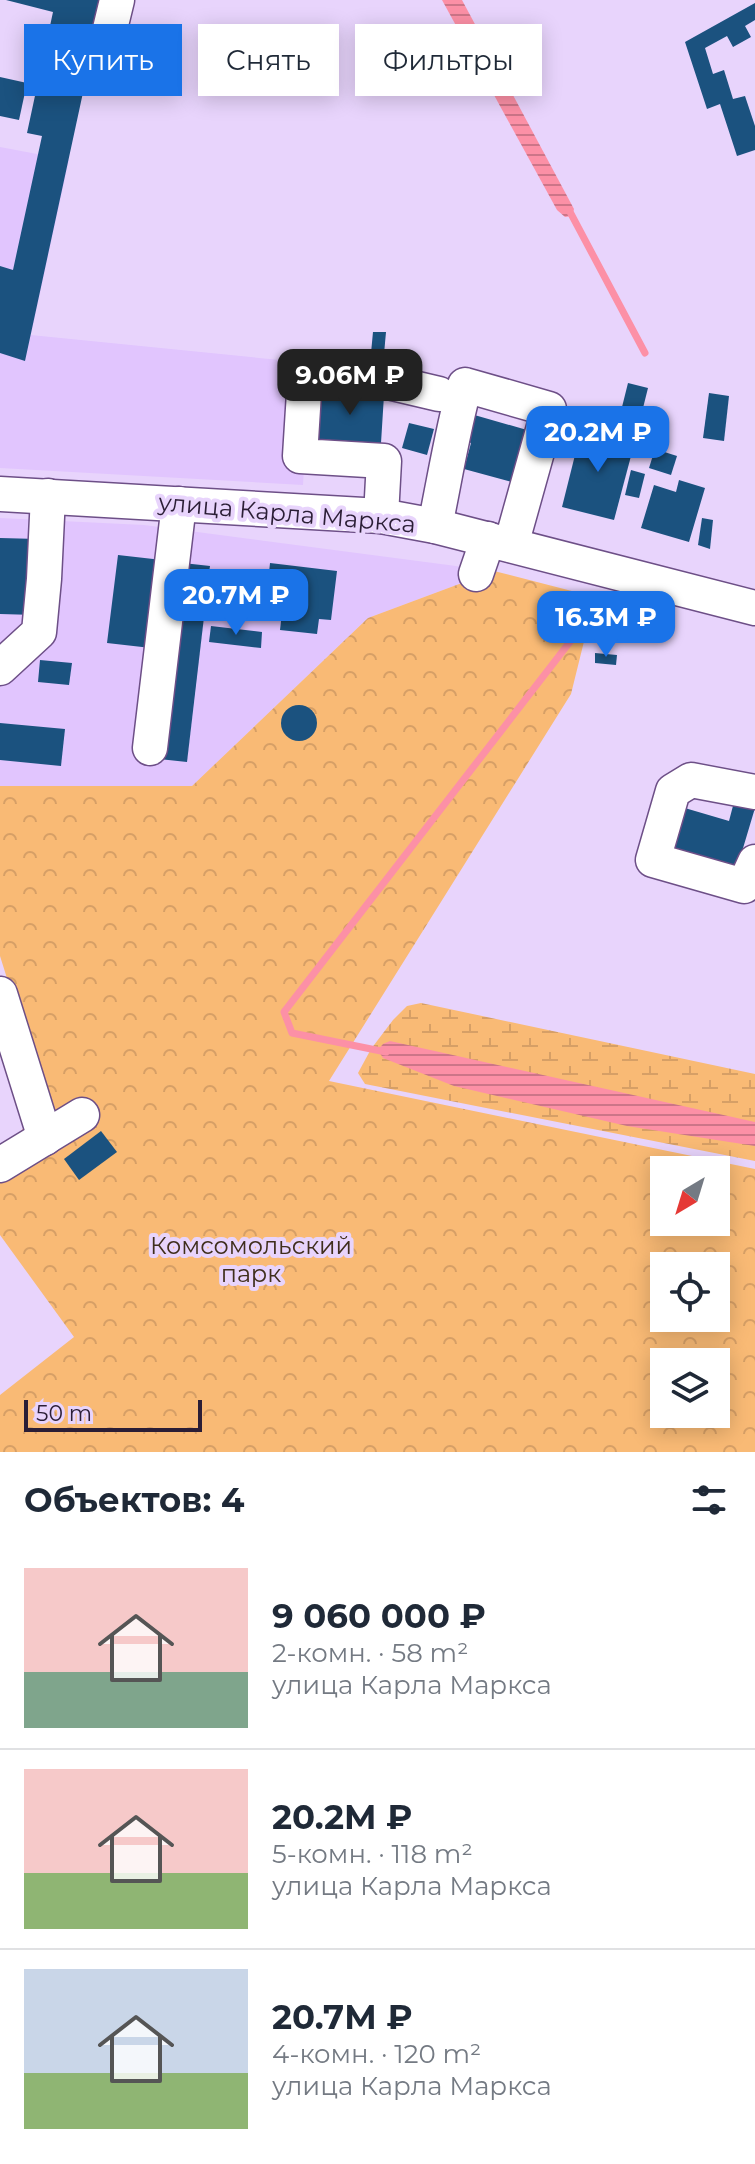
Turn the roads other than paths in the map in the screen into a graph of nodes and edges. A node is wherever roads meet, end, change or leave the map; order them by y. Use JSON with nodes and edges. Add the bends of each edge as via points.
{"nodes":[{"id":1,"x":117,"y":0,"type":"edge"},
{"id":2,"x":111,"y":24,"type":"edge"},
{"id":3,"x":439,"y":394,"type":"dead end"},
{"id":4,"x":0,"y":494,"type":"edge"},
{"id":5,"x":48,"y":496,"type":"junction"},
{"id":6,"x":179,"y":504,"type":"junction"},
{"id":7,"x":381,"y":516,"type":"junction"},
{"id":8,"x":435,"y":526,"type":"junction"},
{"id":9,"x":500,"y":542,"type":"junction"},
{"id":10,"x":476,"y":574,"type":"dead end"},
{"id":11,"x":755,"y":608,"type":"edge"},
{"id":12,"x":13,"y":642,"type":"edge"},
{"id":13,"x":0,"y":668,"type":"edge"},
{"id":14,"x":150,"y":748,"type":"dead end"},
{"id":15,"x":755,"y":792,"type":"edge"},
{"id":16,"x":755,"y":862,"type":"edge"},
{"id":17,"x":0,"y":994,"type":"edge"},
{"id":18,"x":12,"y":1082,"type":"edge"},
{"id":19,"x":82,"y":1115,"type":"dead end"},
{"id":20,"x":45,"y":1138,"type":"junction"},
{"id":21,"x":0,"y":1165,"type":"edge"}],
"edges":[{"from":1,"to":2,"type":"street"},
{"from":3,"to":7,"type":"street","via":[[388,382],[305,377],[300,456],[384,461]]},
{"from":4,"to":5,"type":"street","name":"улица Карла Маркса"},
{"from":5,"to":6,"type":"street","name":"улица Карла Маркса"},
{"from":5,"to":12,"type":"street","via":[[39,632]]},
{"from":6,"to":7,"type":"street","name":"улица Карла Маркса"},
{"from":6,"to":14,"type":"street"},
{"from":7,"to":8,"type":"street","name":"улица Карла Маркса"},
{"from":8,"to":9,"type":"street","name":"улица Карла Маркса"},
{"from":8,"to":9,"type":"street","via":[[465,385],[549,409]]},
{"from":9,"to":10,"type":"street"},
{"from":9,"to":11,"type":"street","name":"улица Карла Маркса"},
{"from":12,"to":13,"type":"street"},
{"from":15,"to":16,"type":"street","via":[[691,780],[673,791],[653,860],[744,886]]},
{"from":17,"to":18,"type":"street"},
{"from":18,"to":20,"type":"street"},
{"from":19,"to":20,"type":"street"},
{"from":20,"to":21,"type":"street"}]}
